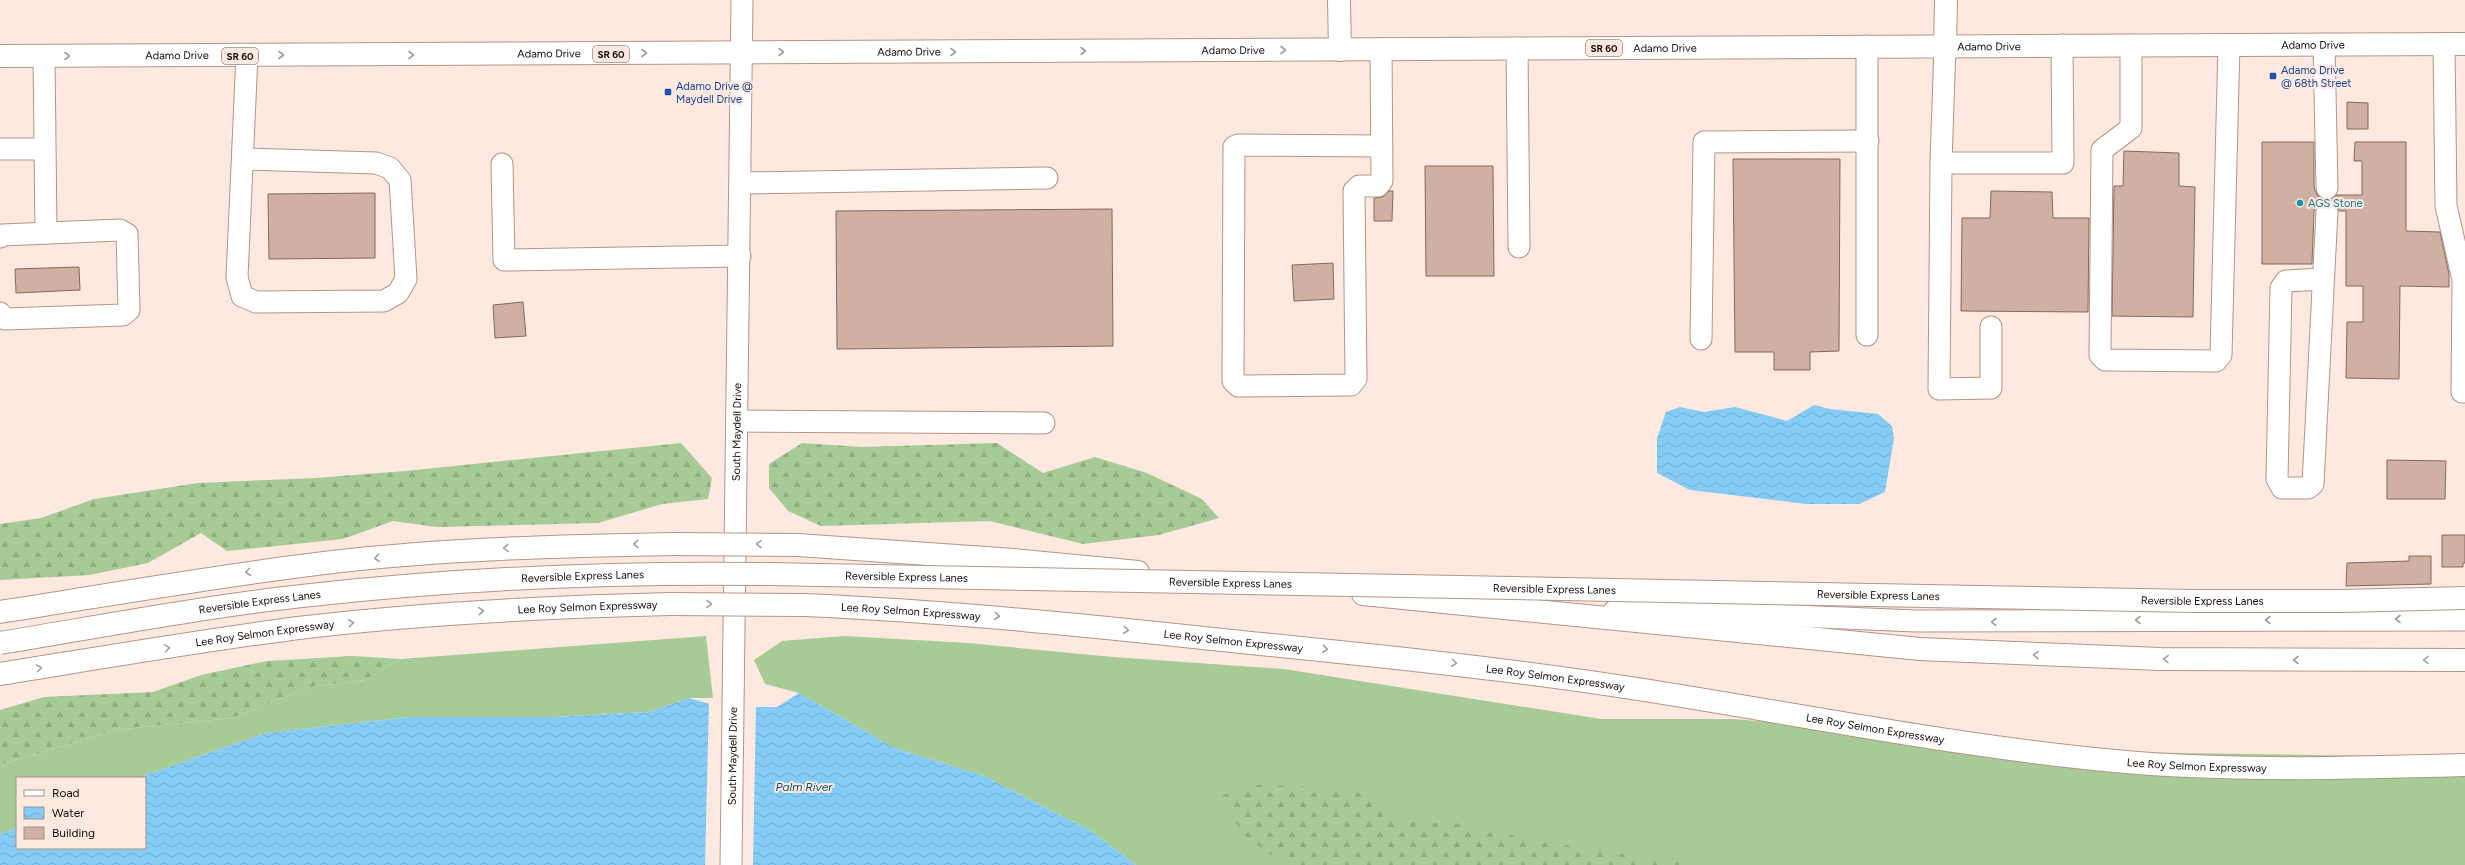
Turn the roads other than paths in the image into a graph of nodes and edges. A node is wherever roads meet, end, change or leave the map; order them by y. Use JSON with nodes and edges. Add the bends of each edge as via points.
{"nodes":[{"id":1,"x":742,"y":0,"type":"edge"},
{"id":2,"x":1339,"y":0,"type":"edge"},
{"id":3,"x":1946,"y":0,"type":"edge"},
{"id":4,"x":2324,"y":44,"type":"junction"},
{"id":5,"x":2454,"y":44,"type":"edge"},
{"id":6,"x":2062,"y":45,"type":"junction"},
{"id":7,"x":2131,"y":45,"type":"junction"},
{"id":8,"x":2229,"y":45,"type":"junction"},
{"id":9,"x":1867,"y":46,"type":"junction"},
{"id":10,"x":1945,"y":46,"type":"junction"},
{"id":11,"x":1518,"y":48,"type":"junction"},
{"id":12,"x":1381,"y":49,"type":"junction"},
{"id":13,"x":1340,"y":50,"type":"junction"},
{"id":14,"x":742,"y":53,"type":"junction"},
{"id":15,"x":0,"y":56,"type":"edge"},
{"id":16,"x":44,"y":56,"type":"junction"},
{"id":17,"x":247,"y":56,"type":"junction"},
{"id":18,"x":1868,"y":141,"type":"junction"},
{"id":19,"x":1382,"y":146,"type":"junction"},
{"id":20,"x":44,"y":148,"type":"junction"},
{"id":21,"x":0,"y":149,"type":"edge"},
{"id":22,"x":243,"y":159,"type":"junction"},
{"id":23,"x":1941,"y":163,"type":"junction"},
{"id":24,"x":502,"y":164,"type":"dead end"},
{"id":25,"x":1047,"y":178,"type":"dead end"},
{"id":26,"x":741,"y":184,"type":"junction"},
{"id":27,"x":2327,"y":188,"type":"dead end"},
{"id":28,"x":2327,"y":211,"type":"dead end"},
{"id":29,"x":46,"y":233,"type":"junction"},
{"id":30,"x":0,"y":237,"type":"edge"},
{"id":31,"x":1519,"y":247,"type":"dead end"},
{"id":32,"x":740,"y":256,"type":"junction"},
{"id":33,"x":2322,"y":279,"type":"junction"},
{"id":34,"x":0,"y":313,"type":"edge"},
{"id":35,"x":1991,"y":327,"type":"dead end"},
{"id":36,"x":1867,"y":335,"type":"dead end"},
{"id":37,"x":1701,"y":339,"type":"dead end"},
{"id":38,"x":2465,"y":392,"type":"edge"},
{"id":39,"x":738,"y":421,"type":"junction"},
{"id":40,"x":1044,"y":423,"type":"dead end"},
{"id":41,"x":2465,"y":598,"type":"edge"},
{"id":42,"x":0,"y":612,"type":"edge"},
{"id":43,"x":1572,"y":615,"type":"junction"},
{"id":44,"x":2465,"y":620,"type":"edge"},
{"id":45,"x":0,"y":643,"type":"edge"},
{"id":46,"x":2465,"y":660,"type":"edge"},
{"id":47,"x":0,"y":674,"type":"edge"},
{"id":48,"x":2465,"y":765,"type":"edge"},
{"id":49,"x":731,"y":865,"type":"edge"}],
"edges":[{"from":1,"to":14,"type":"street","name":"South Maydell Drive"},
{"from":2,"to":13,"type":"main road"},
{"from":3,"to":10,"type":"main road"},
{"from":4,"to":5,"type":"main road","name":"Adamo Drive","number":"SR 60"},
{"from":4,"to":8,"type":"main road","name":"Adamo Drive","number":"SR 60"},
{"from":4,"to":27,"type":"street"},
{"from":5,"to":38,"type":"street","via":[[2446,206],[2463,280],[2462,392]]},
{"from":6,"to":7,"type":"main road","name":"Adamo Drive","number":"SR 60"},
{"from":6,"to":10,"type":"main road","name":"Adamo Drive","number":"SR 60"},
{"from":6,"to":23,"type":"street","via":[[2063,163]]},
{"from":7,"to":8,"type":"main road","name":"Adamo Drive","number":"SR 60"},
{"from":7,"to":8,"type":"street","via":[[2131,128],[2102,150],[2100,354],[2105,360],[2216,361],[2221,355]]},
{"from":9,"to":10,"type":"main road","name":"Adamo Drive","number":"SR 60"},
{"from":9,"to":11,"type":"main road","name":"Adamo Drive","number":"SR 60"},
{"from":9,"to":18,"type":"street"},
{"from":10,"to":23,"type":"street"},
{"from":11,"to":12,"type":"main road","name":"Adamo Drive","number":"SR 60"},
{"from":11,"to":31,"type":"street"},
{"from":12,"to":13,"type":"main road","name":"Adamo Drive","number":"SR 60"},
{"from":12,"to":19,"type":"street"},
{"from":14,"to":13,"type":"main road","name":"Adamo Drive","number":"SR 60","one_way":true},
{"from":17,"to":14,"type":"main road","name":"Adamo Drive","number":"SR 60","one_way":true},
{"from":14,"to":26,"type":"street","name":"South Maydell Drive"},
{"from":15,"to":16,"type":"main road","name":"Adamo Drive","number":"SR 60"},
{"from":16,"to":17,"type":"main road","name":"Adamo Drive","number":"SR 60","one_way":true},
{"from":16,"to":20,"type":"street"},
{"from":17,"to":22,"type":"street"},
{"from":18,"to":36,"type":"street"},
{"from":18,"to":37,"type":"street","via":[[1704,142]]},
{"from":19,"to":19,"type":"street","via":[[1381,184],[1359,186],[1354,191],[1356,379],[1351,384],[1238,386],[1233,381],[1234,147]]},
{"from":20,"to":21,"type":"street"},
{"from":20,"to":29,"type":"street"},
{"from":22,"to":22,"type":"street","via":[[237,277],[242,296],[256,302],[384,302],[398,293],[406,279],[400,180],[390,168],[376,163]]},
{"from":23,"to":35,"type":"street","via":[[1938,389],[1991,388]]},
{"from":24,"to":32,"type":"street","via":[[504,260]]},
{"from":25,"to":26,"type":"street"},
{"from":26,"to":32,"type":"street","name":"South Maydell Drive"},
{"from":28,"to":33,"type":"street"},
{"from":29,"to":30,"type":"street"},
{"from":29,"to":34,"type":"street","via":[[120,230],[126,234],[129,310],[124,315],[5,319]]},
{"from":32,"to":39,"type":"street","name":"South Maydell Drive"},
{"from":33,"to":33,"type":"street","via":[[2313,484],[2308,488],[2282,488],[2277,479],[2281,288],[2286,281]]},
{"from":39,"to":40,"type":"street"},
{"from":39,"to":49,"type":"street","name":"South Maydell Drive"},
{"from":41,"to":45,"type":"main road","name":"Reversible Express Lanes","bridge":true,"via":[[2193,601],[769,574],[579,575],[504,578],[311,595]]},
{"from":43,"to":42,"type":"main road","one_way":true,"bridge":true,"via":[[1014,560],[798,545],[675,544],[499,548],[326,563],[240,573]]},
{"from":44,"to":43,"type":"street","one_way":true,"via":[[1923,622],[1650,610]]},
{"from":46,"to":43,"type":"main road","one_way":true,"via":[[2160,659],[1991,652],[1851,644]]},
{"from":47,"to":48,"type":"main road","name":"Lee Roy Selmon Expressway","one_way":true,"bridge":true,"via":[[190,644],[364,621],[548,606],[804,605],[972,614],[1453,663],[1632,688],[2003,748],[2121,761],[2261,769]]}]}
